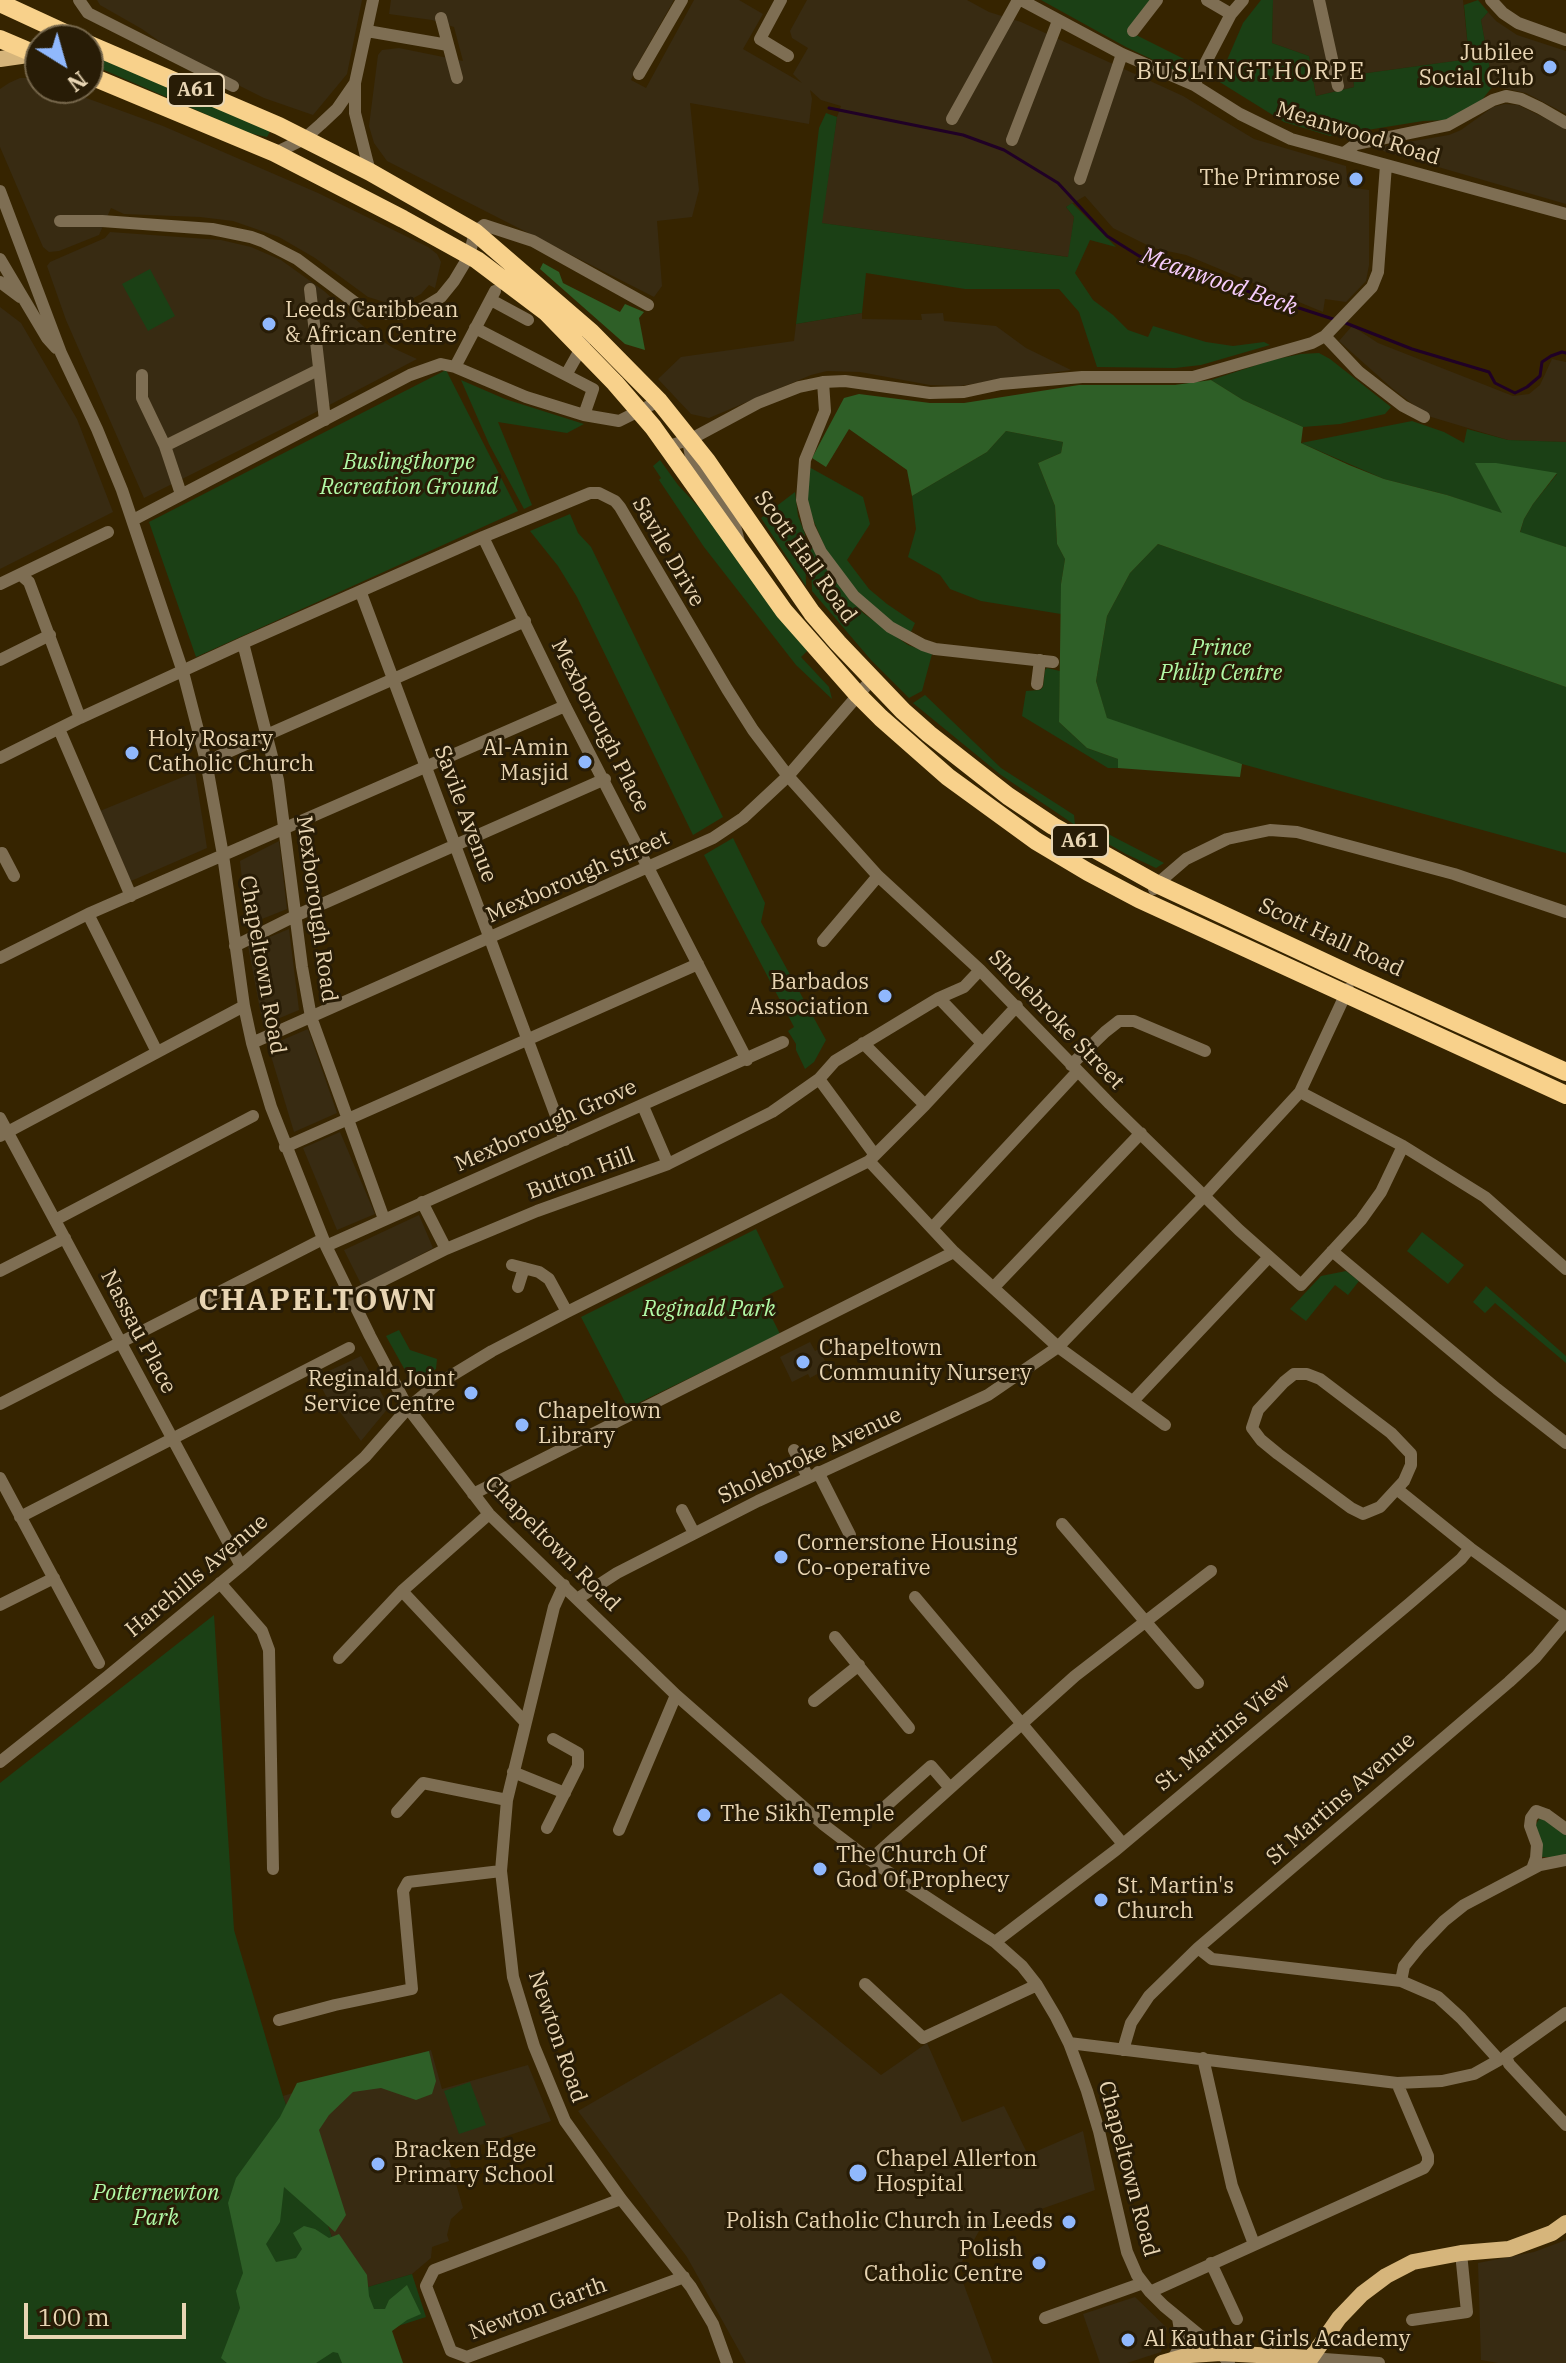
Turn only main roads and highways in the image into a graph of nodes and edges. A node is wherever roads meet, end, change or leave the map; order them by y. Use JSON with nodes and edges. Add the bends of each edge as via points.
{"nodes":[{"id":1,"x":0,"y":3,"type":"edge"},
{"id":2,"x":45,"y":24,"type":"edge"},
{"id":3,"x":0,"y":39,"type":"edge"},
{"id":4,"x":24,"y":49,"type":"edge"},
{"id":5,"x":104,"y":51,"type":"edge"},
{"id":6,"x":24,"y":56,"type":"edge"},
{"id":7,"x":0,"y":59,"type":"edge"},
{"id":8,"x":104,"y":82,"type":"edge"},
{"id":9,"x":586,"y":340,"type":"junction"},
{"id":10,"x":1566,"y":1072,"type":"edge"},
{"id":11,"x":1566,"y":1095,"type":"edge"},
{"id":12,"x":1566,"y":2223,"type":"edge"},
{"id":13,"x":1220,"y":2360,"type":"edge"},
{"id":14,"x":1263,"y":2360,"type":"edge"},
{"id":15,"x":1167,"y":2362,"type":"edge"}],
"edges":[{"from":1,"to":2,"type":"highway"},
{"from":3,"to":4,"type":"highway"},
{"from":5,"to":9,"type":"highway","name":"Scott Hall Road","number":"A61","via":[[304,139],[475,232]]},
{"from":6,"to":7,"type":"main road"},
{"from":8,"to":9,"type":"highway","name":"Scott Hall Road","number":"A61","via":[[275,153],[403,219],[469,256]]},
{"from":9,"to":10,"type":"highway","name":"Scott Hall Road","number":"A61","via":[[659,401],[812,613],[872,679],[929,734],[1008,796],[1157,884]]},
{"from":9,"to":11,"type":"highway","name":"Scott Hall Road","number":"A61","via":[[669,446],[784,611],[858,695],[948,777],[1088,872]]},
{"from":12,"to":14,"type":"main road","via":[[1509,2249],[1413,2262],[1362,2294],[1311,2358]]},
{"from":13,"to":14,"type":"main road"},
{"from":13,"to":15,"type":"main road","via":[[1190,2355]]}]}
